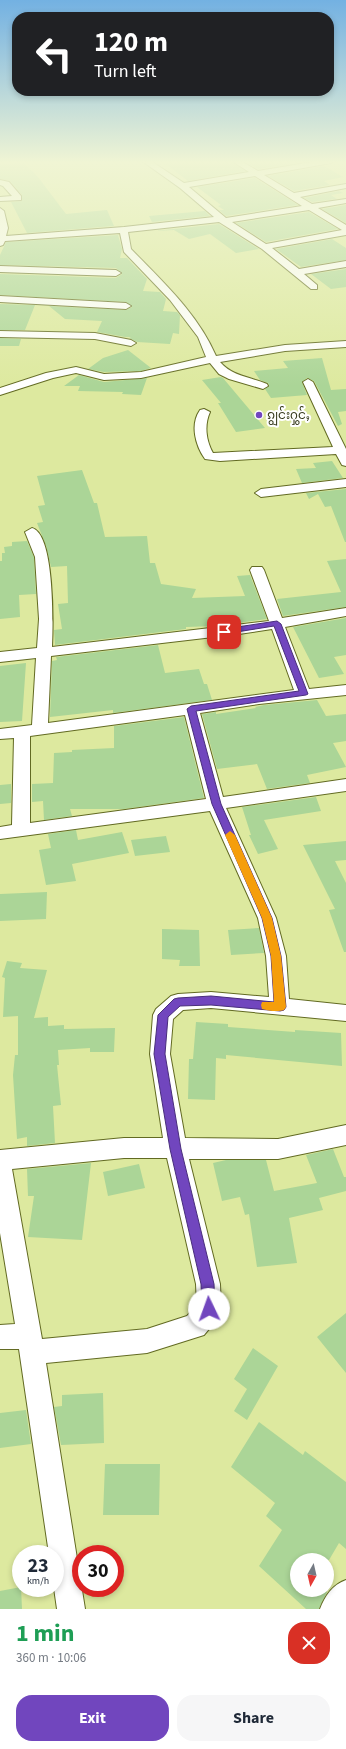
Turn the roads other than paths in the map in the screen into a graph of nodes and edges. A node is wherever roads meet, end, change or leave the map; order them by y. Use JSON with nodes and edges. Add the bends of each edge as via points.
{"nodes":[{"id":1,"x":56,"y":236,"type":"edge"},
{"id":2,"x":124,"y":236,"type":"edge"},
{"id":3,"x":247,"y":236,"type":"edge"},
{"id":4,"x":324,"y":236,"type":"edge"},
{"id":5,"x":1,"y":241,"type":"edge"},
{"id":6,"x":264,"y":247,"type":"junction"},
{"id":7,"x":346,"y":264,"type":"edge"},
{"id":8,"x":0,"y":269,"type":"edge"},
{"id":9,"x":297,"y":272,"type":"junction"},
{"id":10,"x":116,"y":273,"type":"dead end"},
{"id":11,"x":314,"y":287,"type":"dead end"},
{"id":12,"x":0,"y":299,"type":"edge"},
{"id":13,"x":126,"y":306,"type":"dead end"},
{"id":14,"x":0,"y":334,"type":"edge"},
{"id":15,"x":131,"y":343,"type":"dead end"},
{"id":16,"x":346,"y":344,"type":"edge"},
{"id":17,"x":212,"y":359,"type":"junction"},
{"id":18,"x":308,"y":382,"type":"dead end"},
{"id":19,"x":263,"y":386,"type":"dead end"},
{"id":20,"x":0,"y":392,"type":"edge"},
{"id":21,"x":204,"y":412,"type":"dead end"},
{"id":22,"x":342,"y":445,"type":"edge"},
{"id":23,"x":346,"y":462,"type":"edge"},
{"id":24,"x":346,"y":483,"type":"edge"},
{"id":25,"x":261,"y":493,"type":"dead end"},
{"id":26,"x":32,"y":532,"type":"dead end"},
{"id":27,"x":257,"y":570,"type":"dead end"},
{"id":28,"x":346,"y":612,"type":"edge"},
{"id":29,"x":277,"y":624,"type":"junction"},
{"id":30,"x":44,"y":652,"type":"junction"},
{"id":31,"x":0,"y":657,"type":"edge"},
{"id":32,"x":346,"y":690,"type":"edge"},
{"id":33,"x":304,"y":694,"type":"junction"},
{"id":34,"x":191,"y":709,"type":"junction"},
{"id":35,"x":40,"y":729,"type":"junction"},
{"id":36,"x":22,"y":731,"type":"junction"},
{"id":37,"x":0,"y":734,"type":"edge"},
{"id":38,"x":346,"y":784,"type":"edge"},
{"id":39,"x":216,"y":804,"type":"junction"},
{"id":40,"x":21,"y":830,"type":"junction"},
{"id":41,"x":0,"y":833,"type":"edge"},
{"id":42,"x":280,"y":1007,"type":"junction"},
{"id":43,"x":346,"y":1013,"type":"edge"},
{"id":44,"x":346,"y":1135,"type":"edge"},
{"id":45,"x":176,"y":1149,"type":"junction"},
{"id":46,"x":0,"y":1160,"type":"edge"},
{"id":47,"x":0,"y":1165,"type":"edge"},
{"id":48,"x":0,"y":1337,"type":"edge"},
{"id":49,"x":30,"y":1344,"type":"junction"},
{"id":50,"x":346,"y":1594,"type":"edge"},
{"id":51,"x":71,"y":1609,"type":"edge"},
{"id":52,"x":334,"y":1609,"type":"edge"}],
"edges":[{"from":1,"to":5,"type":"street"},
{"from":2,"to":17,"type":"street","via":[[127,250],[173,298],[203,337]]},
{"from":3,"to":6,"type":"street"},
{"from":4,"to":6,"type":"street"},
{"from":6,"to":9,"type":"street"},
{"from":7,"to":9,"type":"street"},
{"from":8,"to":10,"type":"street"},
{"from":9,"to":11,"type":"street"},
{"from":12,"to":13,"type":"street"},
{"from":14,"to":15,"type":"street","via":[[95,336]]},
{"from":16,"to":17,"type":"street","via":[[285,348]]},
{"from":17,"to":19,"type":"street","via":[[223,372]]},
{"from":17,"to":20,"type":"street","via":[[141,375],[116,377],[76,370],[50,375]]},
{"from":18,"to":22,"type":"street"},
{"from":21,"to":22,"type":"street","via":[[200,421],[203,446],[209,456]]},
{"from":22,"to":23,"type":"street"},
{"from":24,"to":25,"type":"street"},
{"from":26,"to":30,"type":"street","via":[[42,556],[46,619]]},
{"from":27,"to":29,"type":"street"},
{"from":28,"to":29,"type":"street"},
{"from":29,"to":30,"type":"street"},
{"from":29,"to":33,"type":"street"},
{"from":30,"to":31,"type":"street"},
{"from":30,"to":35,"type":"street"},
{"from":32,"to":33,"type":"street"},
{"from":33,"to":34,"type":"street"},
{"from":34,"to":35,"type":"street"},
{"from":34,"to":39,"type":"street"},
{"from":35,"to":36,"type":"street"},
{"from":36,"to":37,"type":"street"},
{"from":36,"to":40,"type":"street"},
{"from":38,"to":39,"type":"street"},
{"from":39,"to":40,"type":"street"},
{"from":39,"to":42,"type":"street","via":[[267,918],[276,956]]},
{"from":40,"to":41,"type":"street"},
{"from":42,"to":43,"type":"street"},
{"from":42,"to":45,"type":"street","via":[[211,1000],[178,1002],[163,1015],[160,1054]]},
{"from":44,"to":45,"type":"street","via":[[278,1149]]},
{"from":45,"to":46,"type":"street","via":[[124,1148]]},
{"from":45,"to":49,"type":"street","via":[[208,1284],[209,1309],[195,1326],[147,1341]]},
{"from":47,"to":49,"type":"street"},
{"from":48,"to":49,"type":"street"},
{"from":49,"to":51,"type":"street"},
{"from":50,"to":52,"type":"street"}]}
